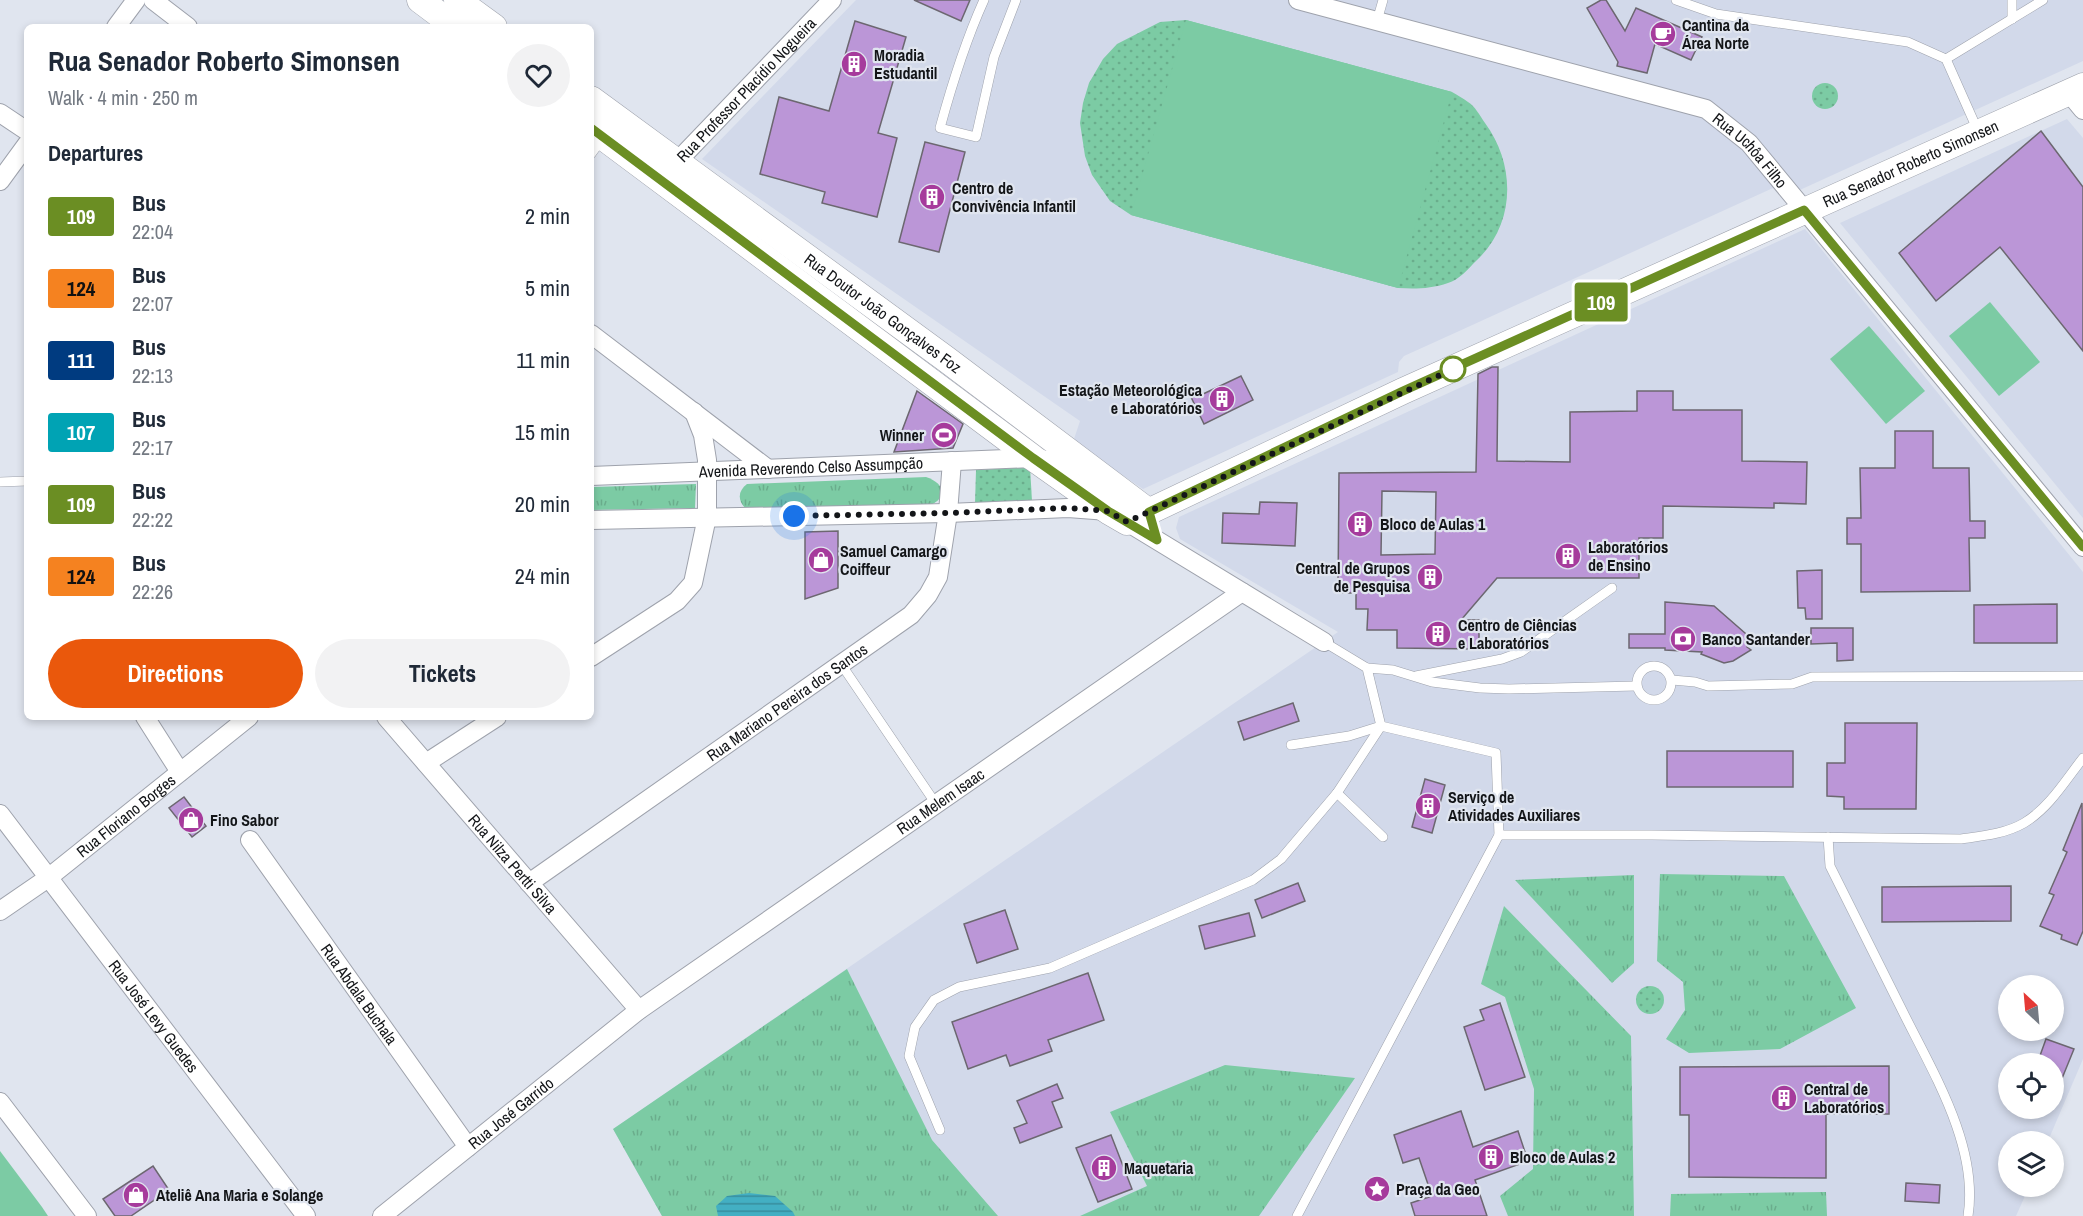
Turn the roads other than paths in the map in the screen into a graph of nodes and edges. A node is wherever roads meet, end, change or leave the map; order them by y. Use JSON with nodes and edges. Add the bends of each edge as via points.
{"nodes":[{"id":1,"x":136,"y":0,"type":"edge"},
{"id":2,"x":153,"y":0,"type":"edge"},
{"id":3,"x":420,"y":0,"type":"edge"},
{"id":4,"x":457,"y":0,"type":"edge"},
{"id":5,"x":832,"y":0,"type":"edge"},
{"id":6,"x":984,"y":0,"type":"edge"},
{"id":7,"x":1016,"y":0,"type":"edge"},
{"id":8,"x":1298,"y":0,"type":"edge"},
{"id":9,"x":1383,"y":0,"type":"edge"},
{"id":10,"x":1676,"y":0,"type":"edge"},
{"id":11,"x":2012,"y":0,"type":"edge"},
{"id":12,"x":2043,"y":0,"type":"edge"},
{"id":13,"x":2012,"y":19,"type":"junction"},
{"id":14,"x":1377,"y":21,"type":"junction"},
{"id":15,"x":118,"y":24,"type":"edge"},
{"id":16,"x":184,"y":24,"type":"edge"},
{"id":17,"x":452,"y":24,"type":"edge"},
{"id":18,"x":490,"y":24,"type":"edge"},
{"id":19,"x":1946,"y":59,"type":"junction"},
{"id":20,"x":2078,"y":96,"type":"edge"},
{"id":21,"x":594,"y":102,"type":"edge"},
{"id":22,"x":0,"y":113,"type":"edge"},
{"id":23,"x":24,"y":129,"type":"edge"},
{"id":24,"x":1979,"y":133,"type":"junction"},
{"id":25,"x":595,"y":139,"type":"edge"},
{"id":26,"x":24,"y":148,"type":"edge"},
{"id":27,"x":668,"y":171,"type":"junction"},
{"id":28,"x":0,"y":181,"type":"edge"},
{"id":29,"x":1804,"y":210,"type":"junction"},
{"id":30,"x":594,"y":336,"type":"edge"},
{"id":31,"x":694,"y":412,"type":"junction"},
{"id":32,"x":1033,"y":458,"type":"junction"},
{"id":33,"x":952,"y":461,"type":"junction"},
{"id":34,"x":1090,"y":466,"type":"junction"},
{"id":35,"x":768,"y":469,"type":"junction"},
{"id":36,"x":707,"y":471,"type":"junction"},
{"id":37,"x":594,"y":476,"type":"edge"},
{"id":38,"x":24,"y":481,"type":"edge"},
{"id":39,"x":0,"y":482,"type":"edge"},
{"id":40,"x":948,"y":513,"type":"junction"},
{"id":41,"x":1128,"y":515,"type":"junction"},
{"id":42,"x":707,"y":517,"type":"junction"},
{"id":43,"x":594,"y":520,"type":"edge"},
{"id":44,"x":2083,"y":547,"type":"edge"},
{"id":45,"x":1612,"y":588,"type":"dead end"},
{"id":46,"x":1242,"y":592,"type":"junction"},
{"id":47,"x":1324,"y":642,"type":"joint"},
{"id":48,"x":594,"y":655,"type":"edge"},
{"id":49,"x":841,"y":664,"type":"junction"},
{"id":50,"x":1367,"y":668,"type":"junction"},
{"id":51,"x":1413,"y":676,"type":"junction"},
{"id":52,"x":2083,"y":676,"type":"edge"},
{"id":53,"x":1672,"y":680,"type":"junction"},
{"id":54,"x":1636,"y":686,"type":"junction"},
{"id":55,"x":147,"y":720,"type":"edge"},
{"id":56,"x":245,"y":720,"type":"edge"},
{"id":57,"x":389,"y":720,"type":"edge"},
{"id":58,"x":492,"y":720,"type":"edge"},
{"id":59,"x":1381,"y":726,"type":"junction"},
{"id":60,"x":1291,"y":745,"type":"dead end"},
{"id":61,"x":2083,"y":758,"type":"edge"},
{"id":62,"x":426,"y":763,"type":"junction"},
{"id":63,"x":180,"y":772,"type":"junction"},
{"id":64,"x":1337,"y":793,"type":"junction"},
{"id":65,"x":936,"y":804,"type":"junction"},
{"id":66,"x":0,"y":814,"type":"edge"},
{"id":67,"x":1499,"y":835,"type":"junction"},
{"id":68,"x":1383,"y":837,"type":"dead end"},
{"id":69,"x":1828,"y":837,"type":"junction"},
{"id":70,"x":250,"y":840,"type":"dead end"},
{"id":71,"x":48,"y":878,"type":"junction"},
{"id":72,"x":529,"y":883,"type":"junction"},
{"id":73,"x":0,"y":911,"type":"edge"},
{"id":74,"x":639,"y":1010,"type":"junction"},
{"id":75,"x":0,"y":1102,"type":"edge"},
{"id":76,"x":940,"y":1130,"type":"dead end"},
{"id":77,"x":468,"y":1147,"type":"junction"},
{"id":78,"x":87,"y":1216,"type":"edge"},
{"id":79,"x":306,"y":1216,"type":"edge"},
{"id":80,"x":382,"y":1216,"type":"edge"},
{"id":81,"x":1297,"y":1216,"type":"edge"},
{"id":82,"x":1968,"y":1216,"type":"edge"}],
"edges":[{"from":1,"to":15,"type":"street"},
{"from":2,"to":16,"type":"street"},
{"from":3,"to":17,"type":"street"},
{"from":4,"to":18,"type":"street"},
{"from":5,"to":27,"type":"street","name":"Rua Professor Placídio Nogueira"},
{"from":6,"to":7,"type":"lane","via":[[951,85],[940,128],[976,137],[994,57]]},
{"from":8,"to":14,"type":"street","name":"Rua Uchôa Filho"},
{"from":9,"to":14,"type":"lane"},
{"from":10,"to":19,"type":"lane","via":[[1716,14],[1908,42]]},
{"from":11,"to":13,"type":"lane"},
{"from":12,"to":13,"type":"lane"},
{"from":13,"to":19,"type":"lane"},
{"from":14,"to":29,"type":"street","name":"Rua Uchôa Filho","via":[[1706,109],[1749,143]]},
{"from":19,"to":24,"type":"lane"},
{"from":20,"to":24,"type":"street","name":"Rua Senador Roberto Simonsen"},
{"from":21,"to":27,"type":"street","name":"Rua Doutor João Gonçalves Foz"},
{"from":22,"to":23,"type":"street"},
{"from":24,"to":29,"type":"street","name":"Rua Senador Roberto Simonsen"},
{"from":25,"to":27,"type":"street","name":"Rua Doutor João Gonçalves Foz"},
{"from":26,"to":28,"type":"street"},
{"from":27,"to":32,"type":"street","name":"Rua Doutor João Gonçalves Foz"},
{"from":27,"to":34,"type":"street","name":"Rua Doutor João Gonçalves Foz"},
{"from":29,"to":41,"type":"street","name":"Rua Senador Roberto Simonsen"},
{"from":29,"to":44,"type":"street","name":"Rua Uchôa Filho"},
{"from":30,"to":31,"type":"street"},
{"from":31,"to":35,"type":"street"},
{"from":31,"to":36,"type":"street","via":[[703,435]]},
{"from":32,"to":33,"type":"street","name":"Avenida Reverendo Celso Assumpção"},
{"from":32,"to":34,"type":"street","name":"Avenida Reverendo Celso Assumpção"},
{"from":32,"to":41,"type":"street","name":"Rua Doutor João Gonçalves Foz"},
{"from":33,"to":35,"type":"street","name":"Avenida Reverendo Celso Assumpção"},
{"from":33,"to":40,"type":"street","name":"Rua Mariano Pereira dos Santos"},
{"from":34,"to":41,"type":"street","name":"Rua Doutor João Gonçalves Foz"},
{"from":35,"to":36,"type":"street","name":"Avenida Reverendo Celso Assumpção"},
{"from":36,"to":37,"type":"street","name":"Avenida Reverendo Celso Assumpção"},
{"from":36,"to":42,"type":"street"},
{"from":38,"to":39,"type":"lane"},
{"from":40,"to":41,"type":"street","via":[[1068,508]]},
{"from":40,"to":42,"type":"street"},
{"from":40,"to":49,"type":"street","name":"Rua Mariano Pereira dos Santos","via":[[938,577],[928,595],[911,615]]},
{"from":41,"to":46,"type":"street","via":[[1157,540]]},
{"from":42,"to":43,"type":"street"},
{"from":42,"to":48,"type":"street","via":[[693,583],[677,601]]},
{"from":45,"to":51,"type":"lane","via":[[1521,652]]},
{"from":46,"to":47,"type":"street"},
{"from":46,"to":65,"type":"street","name":"Rua Melem Isaac"},
{"from":47,"to":50,"type":"lane"},
{"from":49,"to":65,"type":"lane"},
{"from":49,"to":72,"type":"street","name":"Rua Mariano Pereira dos Santos"},
{"from":50,"to":51,"type":"lane"},
{"from":50,"to":59,"type":"lane"},
{"from":51,"to":54,"type":"lane","via":[[1432,682],[1500,689]]},
{"from":52,"to":53,"type":"lane","via":[[1812,677],[1792,684],[1708,686]]},
{"from":53,"to":54,"type":"lane","via":[[1665,668],[1652,665],[1640,672]]},
{"from":53,"to":54,"type":"lane","via":[[1669,694],[1657,701],[1643,698]]},
{"from":55,"to":63,"type":"street"},
{"from":56,"to":63,"type":"street","name":"Rua Floriano Borges"},
{"from":57,"to":62,"type":"street","name":"Rua Nilza Pertti Silva"},
{"from":58,"to":62,"type":"street"},
{"from":59,"to":60,"type":"lane","via":[[1349,736]]},
{"from":59,"to":64,"type":"lane"},
{"from":59,"to":67,"type":"lane","via":[[1496,753]]},
{"from":61,"to":69,"type":"lane","via":[[2047,804],[2023,823],[1997,834],[1961,839]]},
{"from":62,"to":72,"type":"street","name":"Rua Nilza Pertti Silva"},
{"from":63,"to":71,"type":"street","name":"Rua Floriano Borges"},
{"from":64,"to":68,"type":"lane"},
{"from":64,"to":76,"type":"lane","via":[[1281,859],[1253,880],[1050,968],[959,987],[934,1000],[915,1027],[909,1056]]},
{"from":65,"to":74,"type":"street","name":"Rua Melem Isaac"},
{"from":66,"to":71,"type":"street","name":"Rua José Levy Guedes"},
{"from":67,"to":69,"type":"lane"},
{"from":67,"to":81,"type":"lane"},
{"from":69,"to":82,"type":"lane","via":[[1830,866],[1942,1091],[1961,1142],[1971,1186]]},
{"from":70,"to":77,"type":"street","name":"Rua Abdala Buchala"},
{"from":71,"to":73,"type":"street","name":"Rua Floriano Borges"},
{"from":71,"to":79,"type":"street","name":"Rua José Levy Guedes"},
{"from":72,"to":74,"type":"street","name":"Rua Nilza Pertti Silva"},
{"from":74,"to":77,"type":"street","name":"Rua José Garrido"},
{"from":75,"to":78,"type":"street"},
{"from":77,"to":80,"type":"street","name":"Rua José Garrido"}]}
